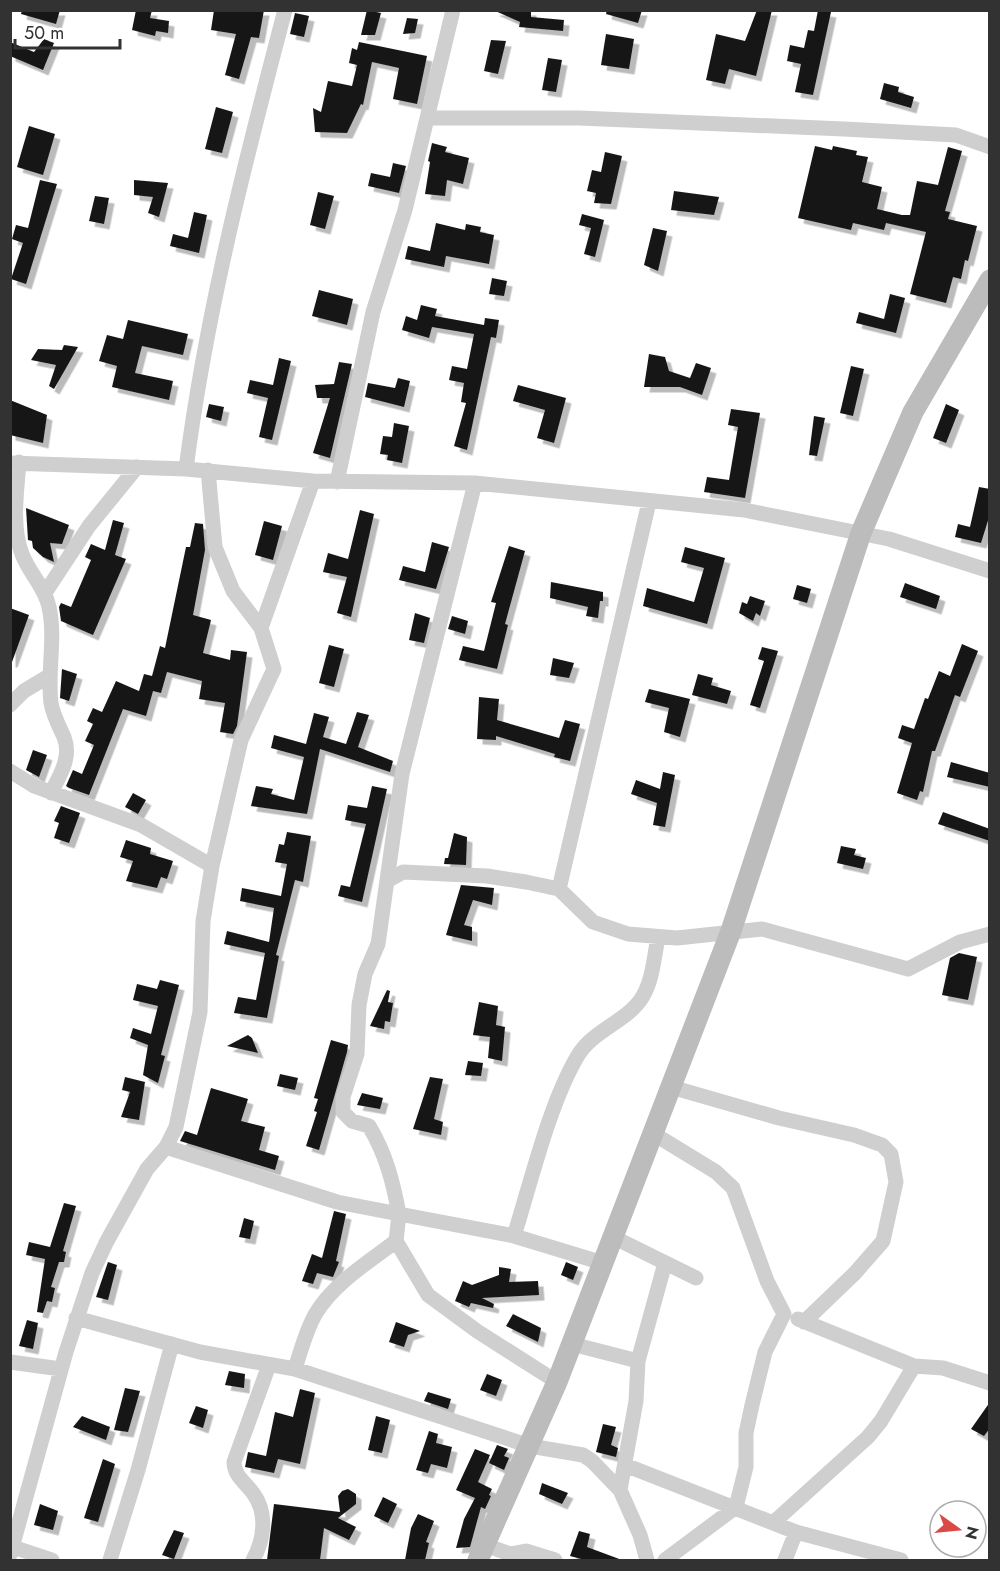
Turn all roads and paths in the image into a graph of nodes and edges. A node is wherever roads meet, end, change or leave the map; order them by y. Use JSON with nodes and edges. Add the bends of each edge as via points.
{"nodes":[{"id":1,"x":285,"y":10,"type":"edge"},
{"id":2,"x":453,"y":10,"type":"edge"},
{"id":3,"x":429,"y":118,"type":"junction"},
{"id":4,"x":990,"y":147,"type":"edge"},
{"id":5,"x":990,"y":280,"type":"edge"},
{"id":6,"x":983,"y":304,"type":"edge"},
{"id":7,"x":15,"y":463,"type":"edge"},
{"id":8,"x":137,"y":467,"type":"junction"},
{"id":9,"x":186,"y":469,"type":"junction"},
{"id":10,"x":208,"y":470,"type":"junction"},
{"id":11,"x":313,"y":481,"type":"junction"},
{"id":12,"x":337,"y":482,"type":"junction"},
{"id":13,"x":475,"y":483,"type":"junction"},
{"id":14,"x":649,"y":502,"type":"junction"},
{"id":15,"x":861,"y":532,"type":"junction"},
{"id":16,"x":990,"y":571,"type":"edge"},
{"id":17,"x":45,"y":593,"type":"junction"},
{"id":18,"x":261,"y":628,"type":"junction"},
{"id":19,"x":49,"y":676,"type":"junction"},
{"id":20,"x":10,"y":705,"type":"edge"},
{"id":21,"x":10,"y":771,"type":"edge"},
{"id":22,"x":51,"y":793,"type":"junction"},
{"id":23,"x":212,"y":866,"type":"junction"},
{"id":24,"x":387,"y":881,"type":"junction"},
{"id":25,"x":559,"y":889,"type":"junction"},
{"id":26,"x":731,"y":931,"type":"junction"},
{"id":27,"x":990,"y":934,"type":"edge"},
{"id":28,"x":658,"y":938,"type":"junction"},
{"id":29,"x":671,"y":1087,"type":"junction"},
{"id":30,"x":654,"y":1134,"type":"junction"},
{"id":31,"x":166,"y":1147,"type":"junction"},
{"id":32,"x":399,"y":1214,"type":"junction"},
{"id":33,"x":514,"y":1236,"type":"junction"},
{"id":34,"x":613,"y":1237,"type":"junction"},
{"id":35,"x":396,"y":1241,"type":"junction"},
{"id":36,"x":603,"y":1263,"type":"junction"},
{"id":37,"x":665,"y":1263,"type":"junction"},
{"id":38,"x":696,"y":1278,"type":"dead end"},
{"id":39,"x":784,"y":1314,"type":"junction"},
{"id":40,"x":76,"y":1318,"type":"junction"},
{"id":41,"x":804,"y":1322,"type":"junction"},
{"id":42,"x":172,"y":1344,"type":"junction"},
{"id":43,"x":572,"y":1344,"type":"junction"},
{"id":44,"x":638,"y":1361,"type":"junction"},
{"id":45,"x":10,"y":1362,"type":"edge"},
{"id":46,"x":269,"y":1365,"type":"junction"},
{"id":47,"x":914,"y":1366,"type":"junction"},
{"id":48,"x":295,"y":1369,"type":"junction"},
{"id":49,"x":62,"y":1370,"type":"junction"},
{"id":50,"x":557,"y":1382,"type":"junction"},
{"id":51,"x":990,"y":1383,"type":"edge"},
{"id":52,"x":530,"y":1446,"type":"junction"},
{"id":53,"x":625,"y":1464,"type":"junction"},
{"id":54,"x":620,"y":1490,"type":"junction"},
{"id":55,"x":736,"y":1507,"type":"junction"},
{"id":56,"x":774,"y":1522,"type":"junction"},
{"id":57,"x":796,"y":1533,"type":"junction"},
{"id":58,"x":12,"y":1551,"type":"edge"},
{"id":59,"x":482,"y":1553,"type":"edge"},
{"id":60,"x":51,"y":1560,"type":"edge"},
{"id":61,"x":110,"y":1560,"type":"edge"},
{"id":62,"x":253,"y":1560,"type":"edge"},
{"id":63,"x":555,"y":1560,"type":"edge"},
{"id":64,"x":647,"y":1560,"type":"edge"},
{"id":65,"x":665,"y":1560,"type":"edge"},
{"id":66,"x":785,"y":1560,"type":"edge"},
{"id":67,"x":901,"y":1560,"type":"edge"}],
"edges":[{"from":1,"to":9,"type":"street","via":[[204,344]]},
{"from":2,"to":3,"type":"street"},
{"from":3,"to":4,"type":"street","via":[[579,118],[878,130],[956,135]]},
{"from":3,"to":12,"type":"street","via":[[373,312]]},
{"from":5,"to":6,"type":"street"},
{"from":6,"to":15,"type":"street","via":[[913,412]]},
{"from":7,"to":8,"type":"street"},
{"from":7,"to":17,"type":"street","via":[[21,553]]},
{"from":8,"to":9,"type":"street"},
{"from":8,"to":17,"type":"street","via":[[89,526]]},
{"from":9,"to":10,"type":"street"},
{"from":10,"to":11,"type":"street"},
{"from":10,"to":18,"type":"street","via":[[215,547],[233,591]]},
{"from":11,"to":12,"type":"street"},
{"from":11,"to":18,"type":"street"},
{"from":12,"to":13,"type":"street"},
{"from":13,"to":14,"type":"street"},
{"from":13,"to":24,"type":"street","via":[[402,774]]},
{"from":14,"to":15,"type":"street","via":[[744,510]]},
{"from":14,"to":25,"type":"street"},
{"from":15,"to":16,"type":"street"},
{"from":15,"to":26,"type":"street"},
{"from":17,"to":19,"type":"street","via":[[51,620]]},
{"from":18,"to":23,"type":"street","via":[[274,669],[241,740]]},
{"from":19,"to":20,"type":"street"},
{"from":19,"to":22,"type":"street","via":[[52,705],[68,755]]},
{"from":21,"to":22,"type":"street"},
{"from":22,"to":23,"type":"street","via":[[141,825]]},
{"from":23,"to":31,"type":"street","via":[[203,921],[200,1012],[179,1114]]},
{"from":24,"to":25,"type":"street","via":[[403,872],[461,874]]},
{"from":24,"to":32,"type":"street","via":[[378,944],[359,1005],[357,1054],[343,1112],[352,1121],[369,1126],[381,1146]]},
{"from":25,"to":28,"type":"street","via":[[593,922],[628,934]]},
{"from":26,"to":27,"type":"street","via":[[773,932],[908,969],[960,942]]},
{"from":26,"to":28,"type":"street"},
{"from":26,"to":29,"type":"street"},
{"from":28,"to":33,"type":"street","via":[[644,996],[584,1045],[575,1060],[560,1094]]},
{"from":29,"to":30,"type":"street"},
{"from":29,"to":41,"type":"street","via":[[854,1135],[882,1144],[891,1154],[896,1182],[883,1241]]},
{"from":30,"to":34,"type":"street"},
{"from":30,"to":39,"type":"street","via":[[716,1172],[733,1188],[767,1281]]},
{"from":31,"to":32,"type":"street","via":[[337,1202]]},
{"from":31,"to":40,"type":"street","via":[[147,1169],[106,1240]]},
{"from":32,"to":33,"type":"street"},
{"from":32,"to":35,"type":"street"},
{"from":33,"to":36,"type":"street"},
{"from":34,"to":36,"type":"street"},
{"from":34,"to":37,"type":"street"},
{"from":35,"to":48,"type":"street","via":[[348,1279],[317,1311]]},
{"from":35,"to":50,"type":"street","via":[[417,1280],[441,1306]]},
{"from":36,"to":43,"type":"street"},
{"from":37,"to":38,"type":"street"},
{"from":37,"to":44,"type":"street"},
{"from":39,"to":41,"type":"street"},
{"from":39,"to":55,"type":"street","via":[[765,1352],[746,1433],[746,1467]]},
{"from":40,"to":42,"type":"street"},
{"from":40,"to":49,"type":"street"},
{"from":41,"to":47,"type":"street"},
{"from":42,"to":46,"type":"street"},
{"from":42,"to":61,"type":"street"},
{"from":43,"to":44,"type":"street"},
{"from":43,"to":50,"type":"street"},
{"from":44,"to":53,"type":"street","via":[[636,1401]]},
{"from":45,"to":49,"type":"street"},
{"from":46,"to":48,"type":"street"},
{"from":46,"to":62,"type":"street","via":[[234,1462],[237,1474],[255,1494],[263,1513]]},
{"from":47,"to":51,"type":"street","via":[[944,1368]]},
{"from":47,"to":56,"type":"street","via":[[868,1437]]},
{"from":48,"to":52,"type":"street"},
{"from":49,"to":58,"type":"street"},
{"from":50,"to":52,"type":"street"},
{"from":52,"to":54,"type":"street","via":[[588,1457]]},
{"from":52,"to":59,"type":"street"},
{"from":53,"to":54,"type":"street"},
{"from":53,"to":55,"type":"street"},
{"from":54,"to":64,"type":"street"},
{"from":55,"to":56,"type":"street"},
{"from":55,"to":65,"type":"street"},
{"from":56,"to":57,"type":"street"},
{"from":57,"to":66,"type":"street"},
{"from":57,"to":67,"type":"street"},
{"from":58,"to":60,"type":"street"},
{"from":59,"to":63,"type":"street","via":[[526,1551]]}]}
